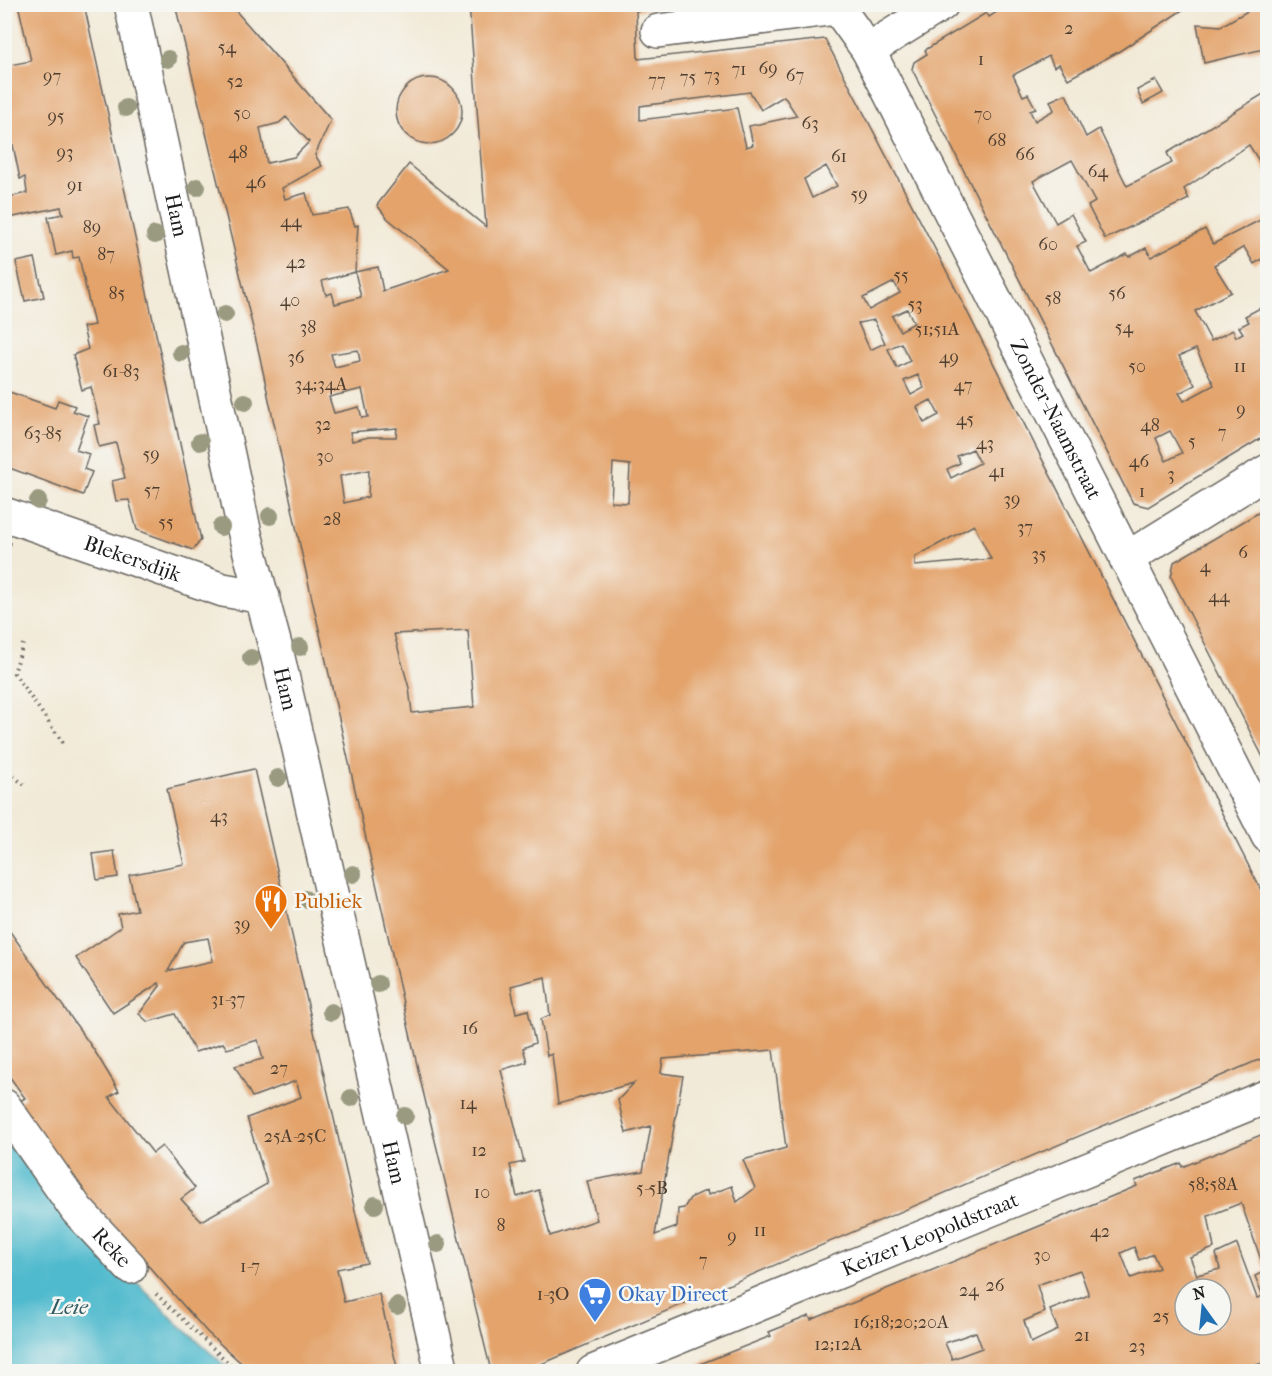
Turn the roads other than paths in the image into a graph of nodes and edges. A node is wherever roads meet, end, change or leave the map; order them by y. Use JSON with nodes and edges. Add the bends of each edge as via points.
{"nodes":[{"id":1,"x":130,"y":4,"type":"edge"},
{"id":2,"x":942,"y":4,"type":"edge"},
{"id":3,"x":836,"y":6,"type":"edge"},
{"id":4,"x":658,"y":31,"type":"dead end"},
{"id":5,"x":868,"y":50,"type":"junction"},
{"id":6,"x":1268,"y":471,"type":"edge"},
{"id":7,"x":4,"y":514,"type":"edge"},
{"id":8,"x":1126,"y":559,"type":"junction"},
{"id":9,"x":263,"y":597,"type":"junction"},
{"id":10,"x":1268,"y":836,"type":"edge"},
{"id":11,"x":1268,"y":1096,"type":"edge"},
{"id":12,"x":4,"y":1106,"type":"edge"},
{"id":13,"x":130,"y":1267,"type":"road end"},
{"id":14,"x":643,"y":1362,"type":"edge"},
{"id":15,"x":442,"y":1371,"type":"edge"},
{"id":16,"x":593,"y":1371,"type":"edge"}],
"edges":[{"from":1,"to":9,"type":"street","name":"Ham","via":[[245,534]]},
{"from":2,"to":5,"type":"street"},
{"from":3,"to":4,"type":"street","name":"Zonder-Naamstraat"},
{"from":3,"to":5,"type":"street","name":"Zonder-Naamstraat"},
{"from":5,"to":8,"type":"street","name":"Zonder-Naamstraat"},
{"from":6,"to":8,"type":"street"},
{"from":7,"to":9,"type":"street","name":"Blekersdijk","via":[[223,590]]},
{"from":8,"to":10,"type":"street","name":"Zonder-Naamstraat"},
{"from":9,"to":15,"type":"street","name":"Ham"},
{"from":11,"to":14,"type":"street","name":"Keizer Leopoldstraat"},
{"from":12,"to":13,"type":"street","name":"Reke","via":[[78,1210]]},
{"from":14,"to":16,"type":"street","name":"Keizer Leopoldstraat"}]}
